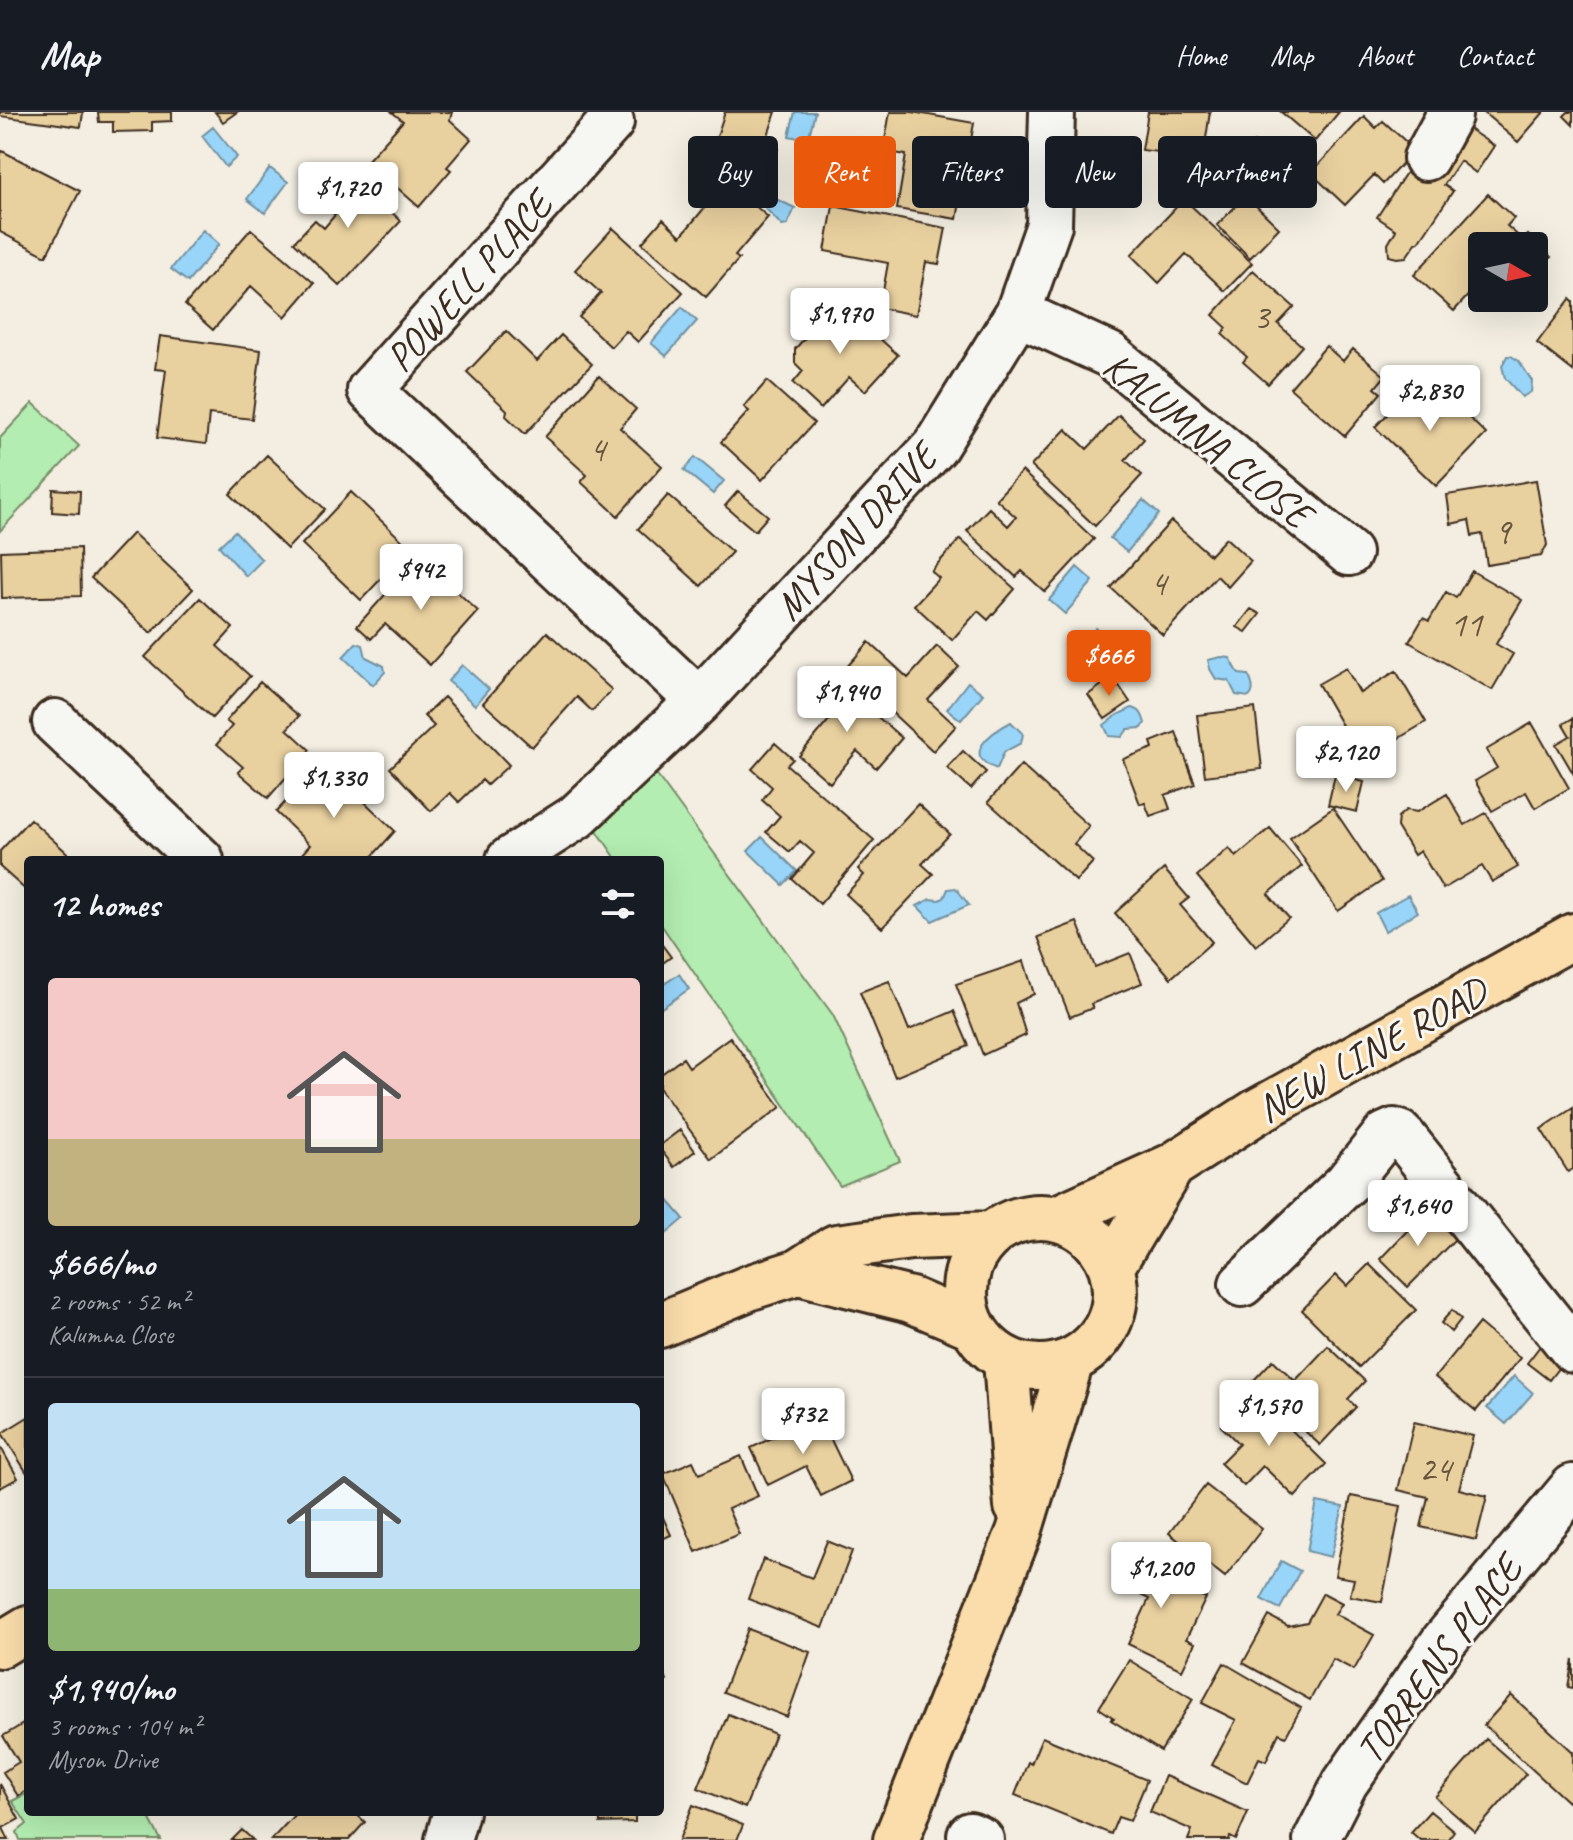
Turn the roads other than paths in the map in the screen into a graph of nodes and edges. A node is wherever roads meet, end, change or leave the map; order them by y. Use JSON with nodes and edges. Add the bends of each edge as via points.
{"nodes":[{"id":1,"x":1052,"y":112,"type":"edge"},
{"id":2,"x":1448,"y":112,"type":"edge"},
{"id":3,"x":611,"y":122,"type":"dead end"},
{"id":4,"x":1426,"y":158,"type":"dead end"},
{"id":5,"x":1018,"y":313,"type":"junction"},
{"id":6,"x":1349,"y":553,"type":"dead end"},
{"id":7,"x":699,"y":701,"type":"junction"},
{"id":8,"x":55,"y":722,"type":"dead end"},
{"id":9,"x":197,"y":856,"type":"edge"},
{"id":10,"x":515,"y":856,"type":"edge"},
{"id":11,"x":1573,"y":936,"type":"edge"},
{"id":12,"x":1172,"y":1166,"type":"junction"},
{"id":13,"x":1057,"y":1218,"type":"junction"},
{"id":14,"x":992,"y":1234,"type":"junction"},
{"id":15,"x":1111,"y":1268,"type":"junction"},
{"id":16,"x":798,"y":1272,"type":"junction"},
{"id":17,"x":1242,"y":1284,"type":"dead end"},
{"id":18,"x":664,"y":1323,"type":"edge"},
{"id":19,"x":972,"y":1326,"type":"junction"},
{"id":20,"x":1573,"y":1350,"type":"edge"},
{"id":21,"x":1006,"y":1360,"type":"junction"},
{"id":22,"x":1071,"y":1361,"type":"junction"},
{"id":23,"x":1573,"y":1487,"type":"edge"},
{"id":24,"x":1019,"y":1532,"type":"junction"},
{"id":25,"x":24,"y":1630,"type":"edge"},
{"id":26,"x":0,"y":1645,"type":"edge"},
{"id":27,"x":455,"y":1816,"type":"edge"},
{"id":28,"x":448,"y":1840,"type":"edge"},
{"id":29,"x":896,"y":1840,"type":"edge"},
{"id":30,"x":1316,"y":1840,"type":"edge"}],
"edges":[{"from":1,"to":5,"type":"street","name":"MYSON DRIVE","via":[[1049,225]]},
{"from":2,"to":4,"type":"street"},
{"from":3,"to":7,"type":"street","name":"POWELL PLACE","via":[[370,390]]},
{"from":5,"to":6,"type":"street","name":"KALUMNA CLOSE","via":[[1110,355]]},
{"from":5,"to":7,"type":"street","name":"MYSON DRIVE","via":[[935,447]]},
{"from":7,"to":10,"type":"street","name":"MYSON DRIVE","via":[[576,817]]},
{"from":8,"to":9,"type":"street"},
{"from":11,"to":12,"type":"main road","name":"NEW LINE ROAD","via":[[1256,1112]]},
{"from":12,"to":13,"type":"main road","name":"NEW LINE ROAD"},
{"from":12,"to":15,"type":"main road","name":"NEW LINE ROAD"},
{"from":13,"to":14,"type":"main road","via":[[1034,1216]]},
{"from":13,"to":15,"type":"main road","via":[[1081,1228]]},
{"from":14,"to":16,"type":"main road","via":[[836,1247]]},
{"from":14,"to":19,"type":"main road","via":[[975,1252],[966,1276]]},
{"from":15,"to":22,"type":"main road","via":[[1115,1295],[1109,1322],[1093,1345]]},
{"from":16,"to":18,"type":"main road"},
{"from":16,"to":19,"type":"main road","via":[[911,1300]]},
{"from":17,"to":20,"type":"street","via":[[1394,1131]]},
{"from":19,"to":21,"type":"main road"},
{"from":21,"to":22,"type":"main road","via":[[1050,1367]]},
{"from":21,"to":24,"type":"main road"},
{"from":22,"to":24,"type":"main road"},
{"from":23,"to":30,"type":"street","name":"TORRENS PLACE","via":[[1444,1641],[1345,1783]]},
{"from":24,"to":29,"type":"main road"},
{"from":25,"to":26,"type":"main road"},
{"from":27,"to":28,"type":"street"}]}
